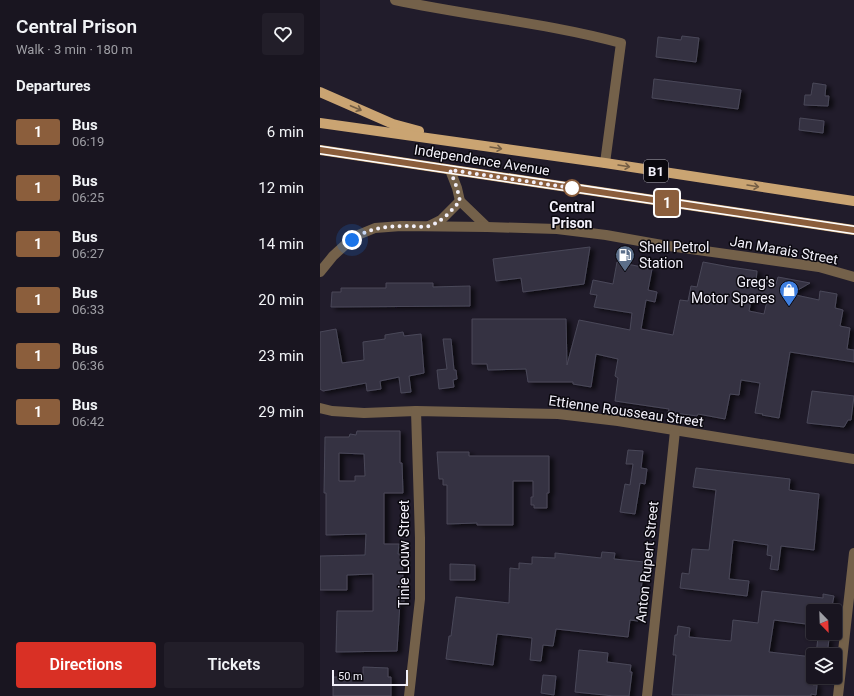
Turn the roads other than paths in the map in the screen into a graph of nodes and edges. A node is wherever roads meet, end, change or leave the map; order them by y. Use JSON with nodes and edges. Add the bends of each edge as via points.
{"nodes":[{"id":1,"x":395,"y":0,"type":"edge"},
{"id":2,"x":320,"y":92,"type":"edge"},
{"id":3,"x":320,"y":123,"type":"edge"},
{"id":4,"x":457,"y":141,"type":"junction"},
{"id":5,"x":320,"y":150,"type":"edge"},
{"id":6,"x":605,"y":163,"type":"junction"},
{"id":7,"x":450,"y":170,"type":"junction"},
{"id":8,"x":460,"y":201,"type":"junction"},
{"id":9,"x":854,"y":201,"type":"edge"},
{"id":10,"x":428,"y":226,"type":"junction"},
{"id":11,"x":487,"y":227,"type":"junction"},
{"id":12,"x":854,"y":230,"type":"edge"},
{"id":13,"x":320,"y":272,"type":"edge"},
{"id":14,"x":854,"y":276,"type":"edge"},
{"id":15,"x":320,"y":408,"type":"edge"},
{"id":16,"x":416,"y":412,"type":"junction"},
{"id":17,"x":675,"y":431,"type":"junction"},
{"id":18,"x":854,"y":459,"type":"edge"},
{"id":19,"x":854,"y":553,"type":"edge"},
{"id":20,"x":409,"y":696,"type":"edge"},
{"id":21,"x":647,"y":696,"type":"edge"},
{"id":22,"x":838,"y":696,"type":"edge"}],
"edges":[{"from":1,"to":6,"type":"street","via":[[595,36],[621,43]]},
{"from":2,"to":4,"type":"main road","number":"B1","one_way":true,"via":[[393,124]]},
{"from":3,"to":4,"type":"main road","name":"Independence Avenue","number":"B1"},
{"from":4,"to":6,"type":"main road","name":"Independence Avenue","number":"B1","one_way":true},
{"from":5,"to":7,"type":"main road","name":"Independence Avenue","number":"B1"},
{"from":6,"to":9,"type":"main road","name":"Independence Avenue","number":"B1","one_way":true},
{"from":7,"to":8,"type":"street"},
{"from":7,"to":12,"type":"main road","name":"Independence Avenue","number":"B1"},
{"from":8,"to":10,"type":"street","via":[[441,220]]},
{"from":8,"to":11,"type":"street"},
{"from":10,"to":11,"type":"street","name":"Jan Marais Street"},
{"from":10,"to":13,"type":"street","name":"Jan Marais Street","via":[[376,228],[358,235],[332,256]]},
{"from":11,"to":14,"type":"street","name":"Jan Marais Street","via":[[557,229],[606,235],[819,267]]},
{"from":15,"to":16,"type":"street","name":"Ettienne Rousseau Street","via":[[364,413]]},
{"from":16,"to":17,"type":"street","name":"Ettienne Rousseau Street","via":[[558,414]]},
{"from":16,"to":20,"type":"street","name":"Tinie Louw Street","via":[[420,599]]},
{"from":17,"to":18,"type":"street","name":"Ettienne Rousseau Street"},
{"from":17,"to":21,"type":"street","name":"Anton Rupert Street"},
{"from":19,"to":22,"type":"street"}]}
